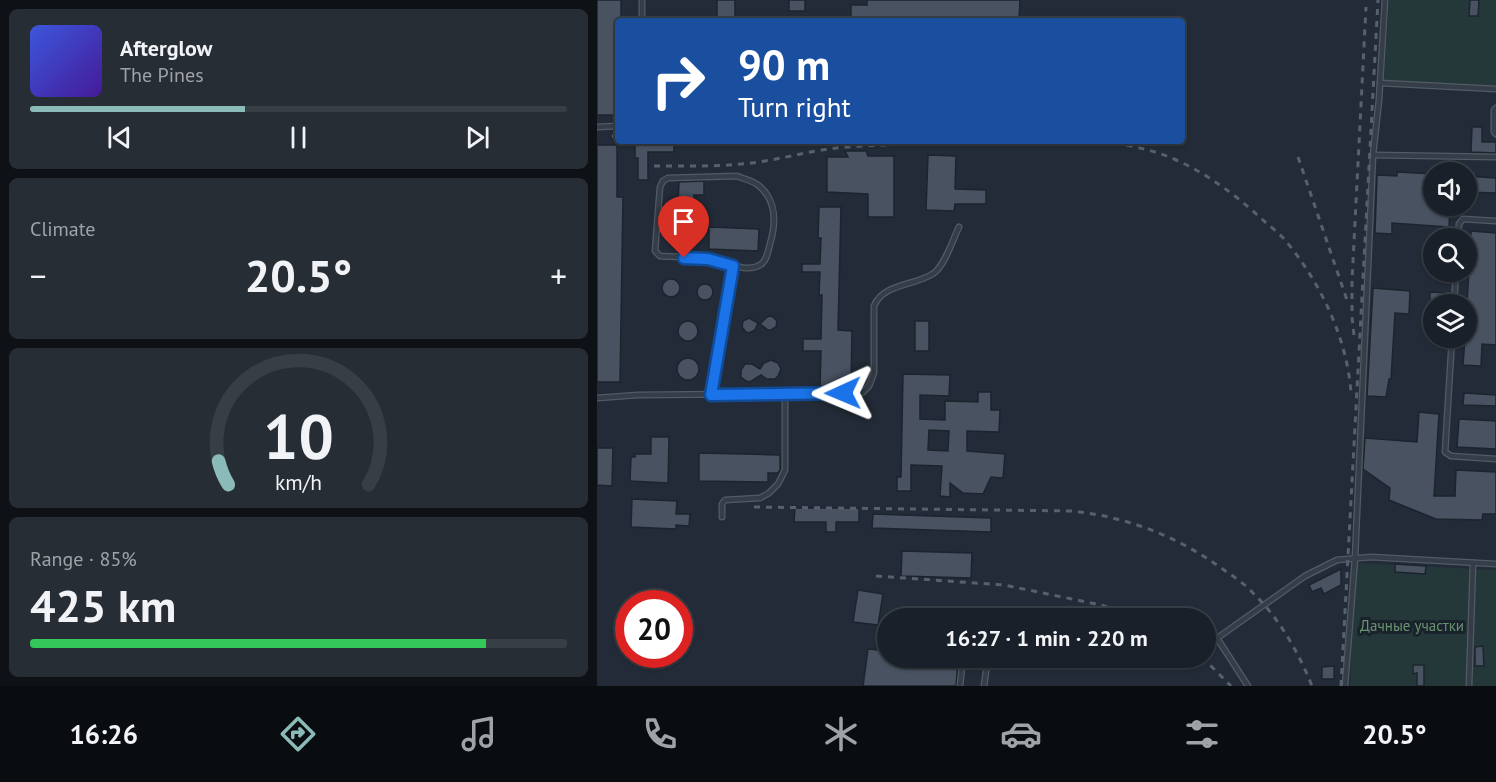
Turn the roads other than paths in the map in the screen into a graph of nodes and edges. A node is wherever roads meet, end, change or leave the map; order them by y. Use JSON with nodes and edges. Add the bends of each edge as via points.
{"nodes":[{"id":1,"x":642,"y":0,"type":"edge"},
{"id":2,"x":1385,"y":0,"type":"edge"},
{"id":3,"x":642,"y":18,"type":"edge"},
{"id":4,"x":1380,"y":82,"type":"junction"},
{"id":5,"x":1496,"y":89,"type":"edge"},
{"id":6,"x":1496,"y":108,"type":"edge"},
{"id":7,"x":615,"y":126,"type":"edge"},
{"id":8,"x":597,"y":127,"type":"edge"},
{"id":9,"x":1496,"y":134,"type":"edge"},
{"id":10,"x":1373,"y":155,"type":"junction"},
{"id":11,"x":1496,"y":157,"type":"edge"},
{"id":12,"x":1496,"y":221,"type":"edge"},
{"id":13,"x":959,"y":227,"type":"dead end"},
{"id":14,"x":1459,"y":228,"type":"edge"},
{"id":15,"x":733,"y":266,"type":"junction"},
{"id":16,"x":1451,"y":348,"type":"edge"},
{"id":17,"x":785,"y":394,"type":"junction"},
{"id":18,"x":711,"y":395,"type":"junction"},
{"id":19,"x":597,"y":398,"type":"edge"},
{"id":20,"x":1496,"y":459,"type":"edge"},
{"id":21,"x":722,"y":517,"type":"dead end"},
{"id":22,"x":1355,"y":558,"type":"junction"},
{"id":23,"x":1473,"y":563,"type":"junction"},
{"id":24,"x":1496,"y":564,"type":"edge"},
{"id":25,"x":1217,"y":638,"type":"joint"},
{"id":26,"x":962,"y":668,"type":"edge"},
{"id":27,"x":986,"y":668,"type":"edge"},
{"id":28,"x":960,"y":686,"type":"edge"},
{"id":29,"x":984,"y":686,"type":"edge"},
{"id":30,"x":1248,"y":686,"type":"edge"},
{"id":31,"x":1345,"y":686,"type":"edge"},
{"id":32,"x":1469,"y":686,"type":"edge"}],
"edges":[{"from":1,"to":3,"type":"lane"},
{"from":2,"to":4,"type":"lane"},
{"from":4,"to":5,"type":"lane"},
{"from":4,"to":10,"type":"lane"},
{"from":6,"to":9,"type":"lane"},
{"from":7,"to":8,"type":"lane"},
{"from":10,"to":11,"type":"lane"},
{"from":10,"to":22,"type":"lane"},
{"from":12,"to":14,"type":"lane","via":[[1463,219]]},
{"from":13,"to":17,"type":"lane","via":[[940,268],[883,293],[876,300],[874,374],[863,393]]},
{"from":15,"to":15,"type":"lane","via":[[760,265],[766,258],[775,217],[767,194],[757,184],[737,176],[663,181],[655,251],[660,256],[708,259]]},
{"from":15,"to":18,"type":"lane"},
{"from":16,"to":20,"type":"lane","via":[[1445,452],[1451,456]]},
{"from":17,"to":18,"type":"lane"},
{"from":17,"to":21,"type":"lane","via":[[785,470],[778,484],[760,498],[725,500]]},
{"from":18,"to":19,"type":"lane"},
{"from":22,"to":23,"type":"lane"},
{"from":22,"to":25,"type":"lane","via":[[1337,560],[1312,573]]},
{"from":22,"to":31,"type":"lane"},
{"from":23,"to":24,"type":"lane"},
{"from":23,"to":32,"type":"lane"},
{"from":25,"to":30,"type":"lane"},
{"from":26,"to":28,"type":"lane"},
{"from":27,"to":29,"type":"lane"}]}
